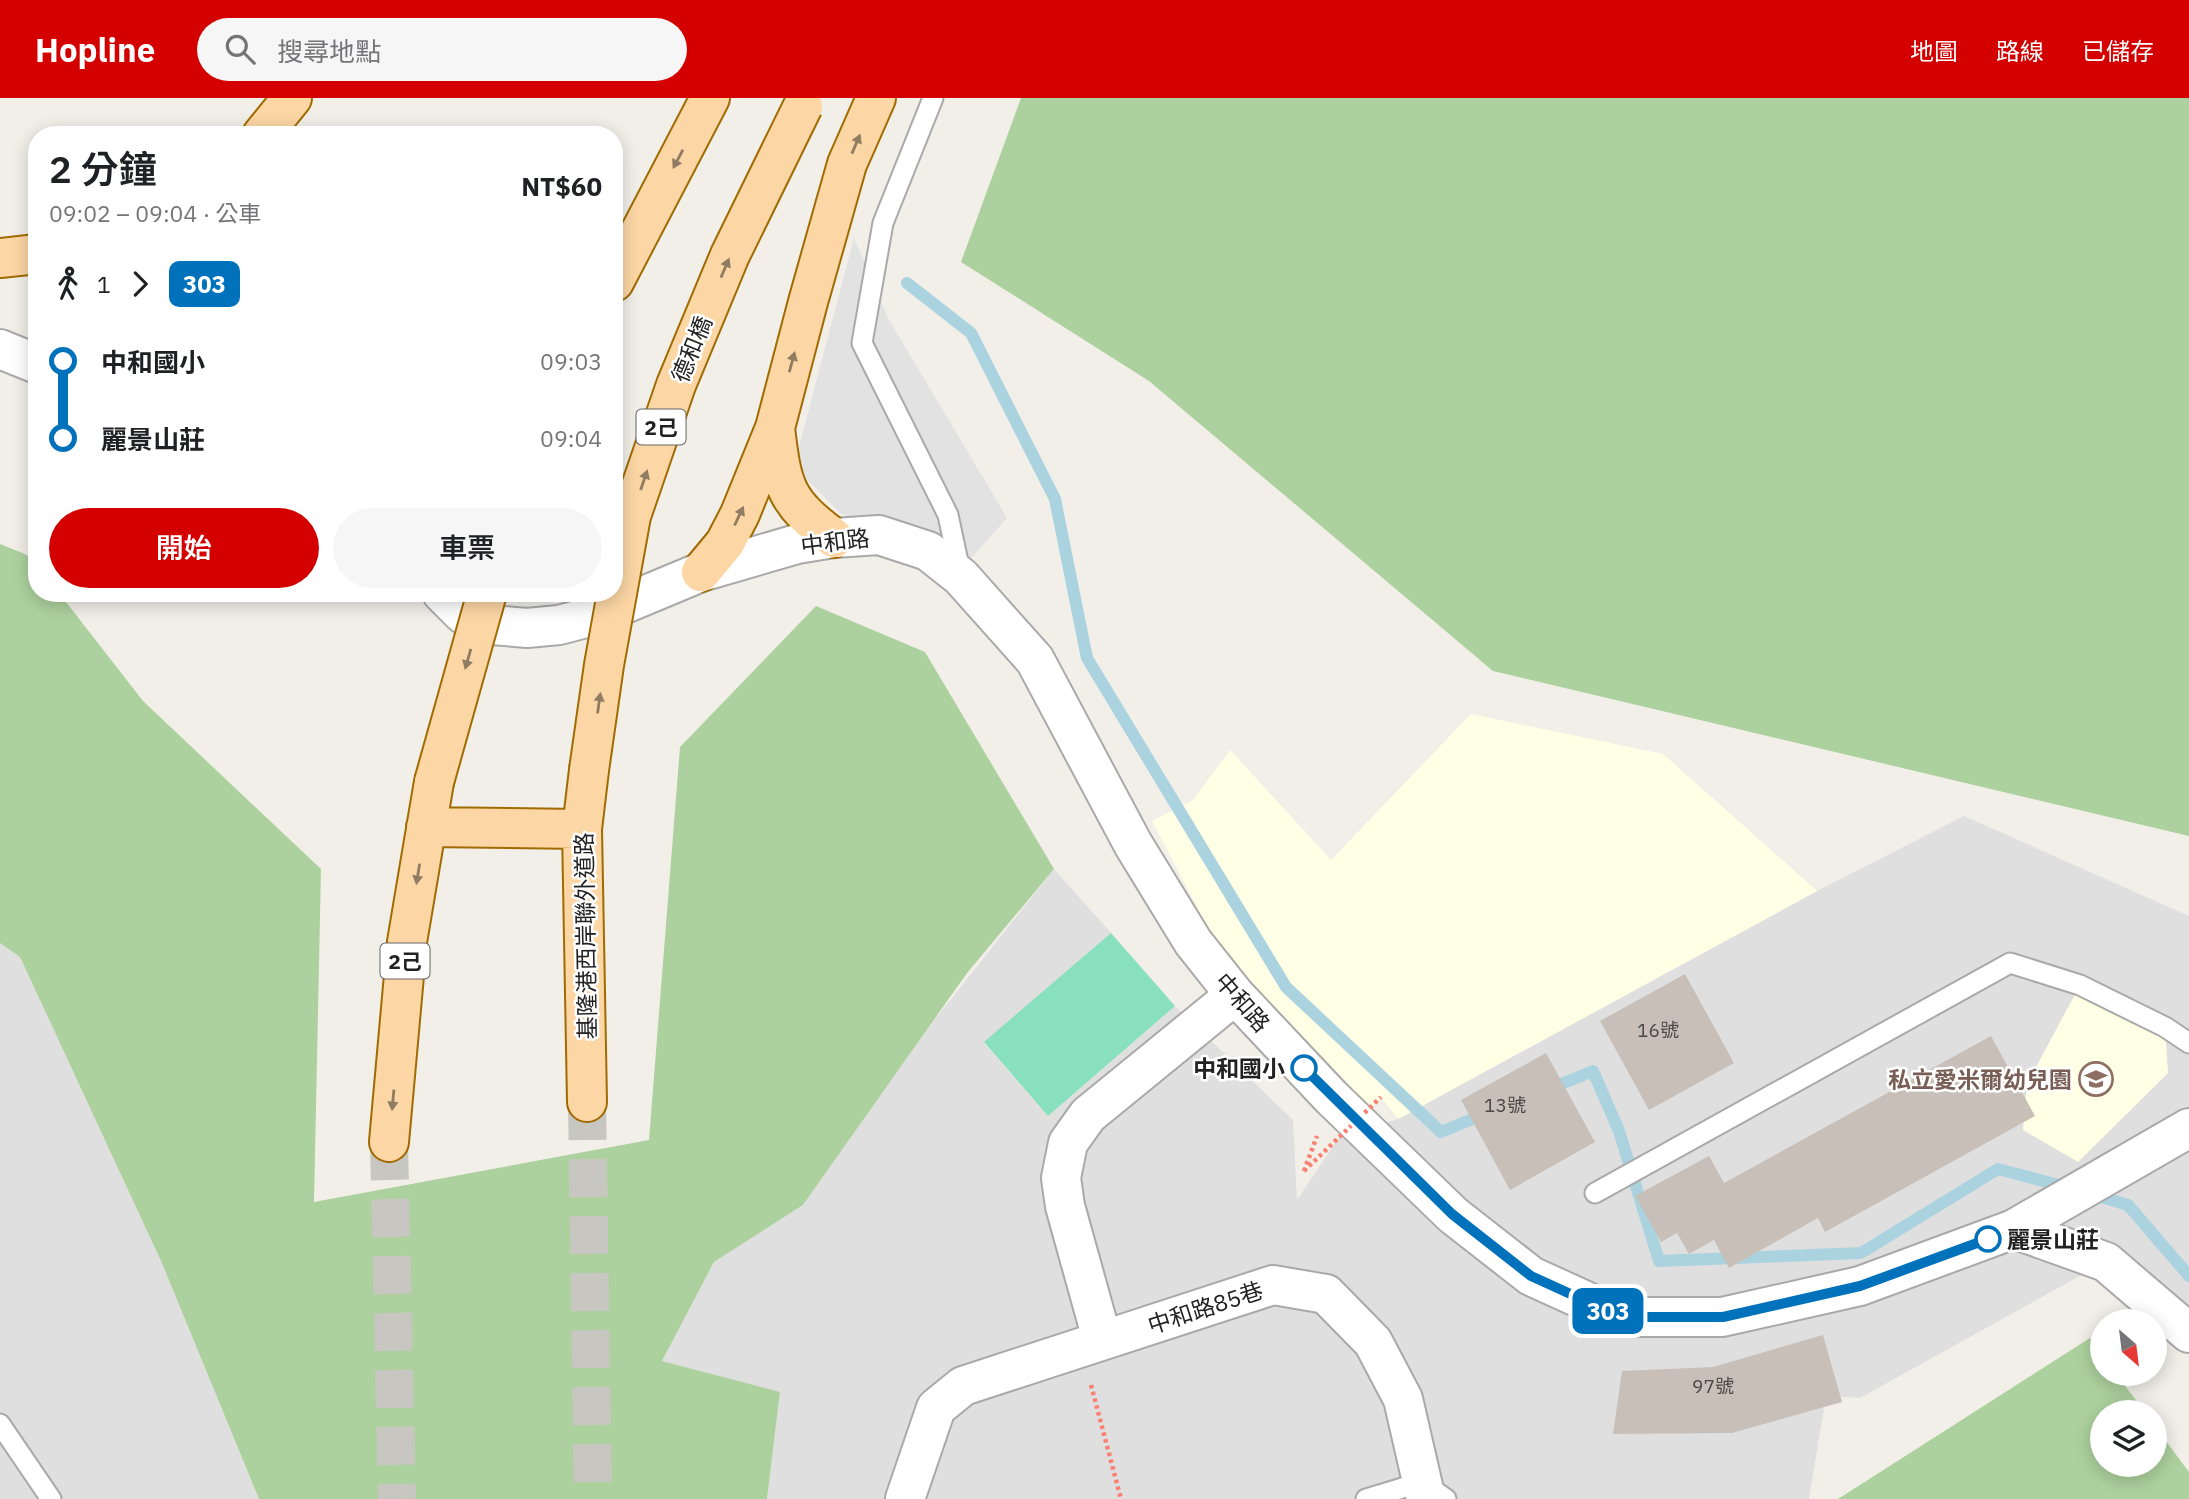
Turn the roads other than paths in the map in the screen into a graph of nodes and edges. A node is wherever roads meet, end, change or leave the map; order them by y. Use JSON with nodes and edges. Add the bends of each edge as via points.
{"nodes":[{"id":1,"x":292,"y":98,"type":"edge"},
{"id":2,"x":710,"y":98,"type":"edge"},
{"id":3,"x":876,"y":98,"type":"edge"},
{"id":4,"x":933,"y":98,"type":"edge"},
{"id":5,"x":805,"y":102,"type":"edge"},
{"id":6,"x":269,"y":126,"type":"edge"},
{"id":7,"x":28,"y":255,"type":"edge"},
{"id":8,"x":0,"y":258,"type":"edge"},
{"id":9,"x":623,"y":265,"type":"edge"},
{"id":10,"x":0,"y":349,"type":"edge"},
{"id":11,"x":28,"y":360,"type":"edge"},
{"id":12,"x":775,"y":428,"type":"junction"},
{"id":13,"x":834,"y":538,"type":"junction"},
{"id":14,"x":623,"y":560,"type":"edge"},
{"id":15,"x":701,"y":572,"type":"junction"},
{"id":16,"x":961,"y":577,"type":"junction"},
{"id":17,"x":451,"y":602,"type":"edge"},
{"id":18,"x":484,"y":602,"type":"edge"},
{"id":19,"x":615,"y":602,"type":"edge"},
{"id":20,"x":589,"y":770,"type":"joint"},
{"id":21,"x":426,"y":827,"type":"junction"},
{"id":22,"x":582,"y":829,"type":"junction"},
{"id":23,"x":1235,"y":995,"type":"junction"},
{"id":24,"x":2189,"y":1043,"type":"edge"},
{"id":25,"x":587,"y":1102,"type":"tunnel mouth"},
{"id":26,"x":2189,"y":1128,"type":"edge"},
{"id":27,"x":389,"y":1142,"type":"tunnel mouth"},
{"id":28,"x":1602,"y":1189,"type":"dead end"},
{"id":29,"x":2014,"y":1229,"type":"junction"},
{"id":30,"x":2189,"y":1333,"type":"edge"},
{"id":31,"x":1091,"y":1343,"type":"junction"},
{"id":32,"x":0,"y":1424,"type":"edge"},
{"id":33,"x":1431,"y":1493,"type":"edge"},
{"id":34,"x":51,"y":1499,"type":"edge"},
{"id":35,"x":905,"y":1499,"type":"edge"},
{"id":36,"x":1366,"y":1499,"type":"edge"}],
"edges":[{"from":1,"to":6,"type":"main road"},
{"from":2,"to":9,"type":"main road","one_way":true},
{"from":12,"to":3,"type":"main road","one_way":true,"via":[[848,164]]},
{"from":4,"to":16,"type":"lane","via":[[883,223],[862,343],[948,515]]},
{"from":14,"to":5,"type":"main road","name":"德和橋","number":"2己","one_way":true,"bridge":true,"via":[[631,516],[681,373],[730,255]]},
{"from":7,"to":8,"type":"main road"},
{"from":10,"to":11,"type":"street"},
{"from":12,"to":13,"type":"main road","via":[[780,471],[791,497],[805,517]]},
{"from":15,"to":12,"type":"main road","one_way":true,"via":[[725,543],[740,514]]},
{"from":13,"to":15,"type":"street","name":"中和路"},
{"from":13,"to":16,"type":"street","name":"中和路","via":[[879,535],[900,541],[928,551]]},
{"from":15,"to":17,"type":"street","name":"中和路","via":[[559,625],[492,625],[463,614]]},
{"from":16,"to":23,"type":"street","name":"中和路","via":[[1035,660],[1133,844],[1193,942]]},
{"from":18,"to":21,"type":"main road","number":"2己","one_way":true,"bridge":true,"via":[[434,782]]},
{"from":20,"to":19,"type":"main road","name":"德和橋","number":"2己","one_way":true,"bridge":true},
{"from":20,"to":22,"type":"main road","name":"基隆港西岸聯外道路","number":"2己"},
{"from":21,"to":22,"type":"main road"},
{"from":21,"to":27,"type":"main road","number":"2己","one_way":true,"via":[[407,942]]},
{"from":22,"to":25,"type":"main road","name":"基隆港西岸聯外道路","number":"2己"},
{"from":23,"to":29,"type":"street","name":"中和路","via":[[1331,1097],[1452,1214],[1531,1276],[1621,1317],[1723,1317],[1860,1286]]},
{"from":23,"to":31,"type":"street","via":[[1088,1115],[1068,1143],[1061,1178]]},
{"from":24,"to":28,"type":"lane","via":[[2080,985],[2010,963]]},
{"from":26,"to":29,"type":"street","name":"中和路"},
{"from":29,"to":30,"type":"street","via":[[2106,1262]]},
{"from":31,"to":33,"type":"street","name":"中和路85巷","via":[[1273,1285],[1326,1294],[1373,1342],[1403,1399]]},
{"from":31,"to":35,"type":"street","name":"中和路85巷","via":[[963,1386],[936,1408]]},
{"from":32,"to":34,"type":"lane"},
{"from":33,"to":36,"type":"lane"}]}
